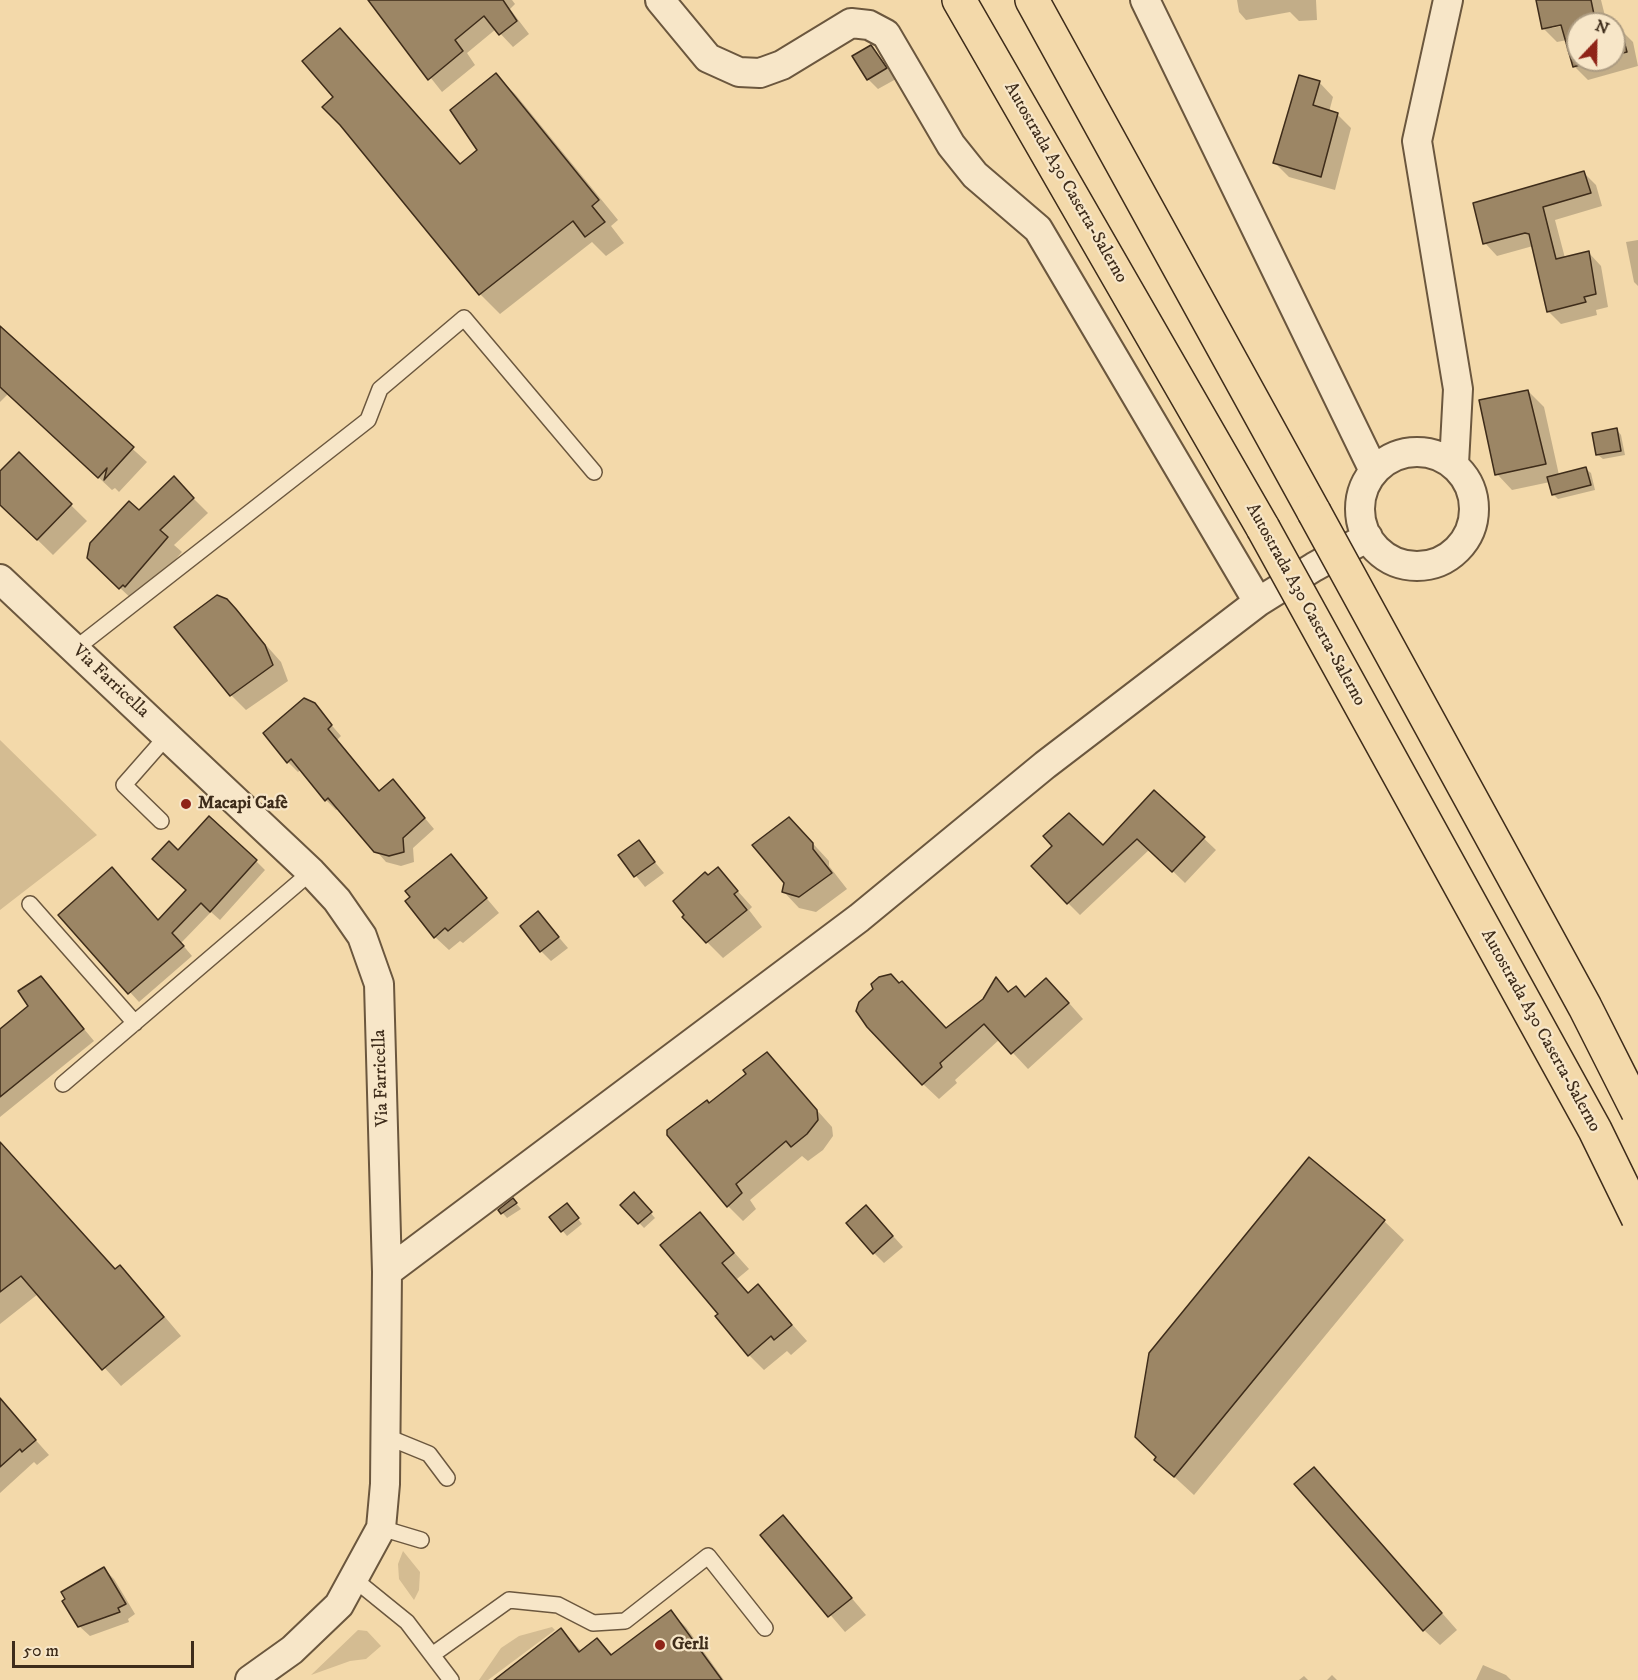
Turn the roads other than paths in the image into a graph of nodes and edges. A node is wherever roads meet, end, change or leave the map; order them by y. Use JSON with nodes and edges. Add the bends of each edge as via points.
{"nodes":[{"id":1,"x":660,"y":0,"type":"edge"},
{"id":2,"x":959,"y":0,"type":"edge"},
{"id":3,"x":1032,"y":0,"type":"edge"},
{"id":4,"x":1144,"y":0,"type":"edge"},
{"id":5,"x":1448,"y":0,"type":"edge"},
{"id":6,"x":1454,"y":465,"type":"junction"},
{"id":7,"x":1374,"y":471,"type":"junction"},
{"id":8,"x":594,"y":472,"type":"dead end"},
{"id":9,"x":1368,"y":537,"type":"junction"},
{"id":10,"x":0,"y":579,"type":"edge"},
{"id":11,"x":1258,"y":602,"type":"junction"},
{"id":12,"x":75,"y":649,"type":"junction"},
{"id":13,"x":167,"y":736,"type":"junction"},
{"id":14,"x":161,"y":821,"type":"dead end"},
{"id":15,"x":312,"y":872,"type":"junction"},
{"id":16,"x":30,"y":904,"type":"dead end"},
{"id":17,"x":135,"y":1023,"type":"junction"},
{"id":18,"x":63,"y":1084,"type":"dead end"},
{"id":19,"x":1638,"y":1112,"type":"edge"},
{"id":20,"x":1638,"y":1218,"type":"edge"},
{"id":21,"x":387,"y":1272,"type":"junction"},
{"id":22,"x":385,"y":1436,"type":"junction"},
{"id":23,"x":447,"y":1478,"type":"dead end"},
{"id":24,"x":381,"y":1528,"type":"junction"},
{"id":25,"x":422,"y":1540,"type":"dead end"},
{"id":26,"x":354,"y":1579,"type":"junction"},
{"id":27,"x":765,"y":1628,"type":"dead end"},
{"id":28,"x":432,"y":1655,"type":"junction"},
{"id":29,"x":250,"y":1680,"type":"edge"},
{"id":30,"x":451,"y":1680,"type":"edge"}],
"edges":[{"from":1,"to":11,"type":"street","via":[[708,58],[739,72],[760,73],[782,65],[851,23],[869,25],[886,34],[951,145],[975,175],[1038,229]]},
{"from":2,"to":20,"type":"highway","name":"Autostrada A30 Caserta-Salerno","bridge":true,"via":[[1263,528],[1595,1130]]},
{"from":3,"to":19,"type":"highway","bridge":true,"via":[[1585,1007]]},
{"from":4,"to":7,"type":"street"},
{"from":5,"to":6,"type":"street","via":[[1417,141],[1458,389]]},
{"from":6,"to":7,"type":"street","via":[[1439,455],[1422,451],[1404,453]]},
{"from":6,"to":9,"type":"street","via":[[1467,479],[1474,497],[1475,517],[1469,536],[1458,551],[1441,562],[1422,567],[1403,565],[1385,557]]},
{"from":7,"to":9,"type":"street","via":[[1359,506]]},
{"from":8,"to":12,"type":"lane","via":[[464,318],[380,389],[368,420]]},
{"from":9,"to":11,"type":"street"},
{"from":10,"to":12,"type":"street","name":"Via Farricella"},
{"from":11,"to":21,"type":"street","via":[[1045,765],[859,918]]},
{"from":12,"to":13,"type":"street","name":"Via Farricella"},
{"from":13,"to":14,"type":"lane","via":[[123,785]]},
{"from":13,"to":15,"type":"street","name":"Via Farricella"},
{"from":15,"to":17,"type":"lane"},
{"from":15,"to":21,"type":"street","name":"Via Farricella","via":[[362,936],[379,984]]},
{"from":16,"to":17,"type":"lane"},
{"from":17,"to":18,"type":"lane"},
{"from":21,"to":22,"type":"street","name":"Via Farricella"},
{"from":22,"to":23,"type":"lane","via":[[429,1454]]},
{"from":22,"to":24,"type":"street","name":"Via Farricella"},
{"from":24,"to":25,"type":"lane"},
{"from":24,"to":26,"type":"street","name":"Via Farricella"},
{"from":26,"to":28,"type":"lane","via":[[407,1622]]},
{"from":26,"to":29,"type":"street","name":"Via Farricella","via":[[339,1605],[292,1650]]},
{"from":27,"to":28,"type":"lane","via":[[708,1556],[625,1621],[593,1623],[558,1605],[509,1600]]},
{"from":28,"to":30,"type":"lane"}]}
